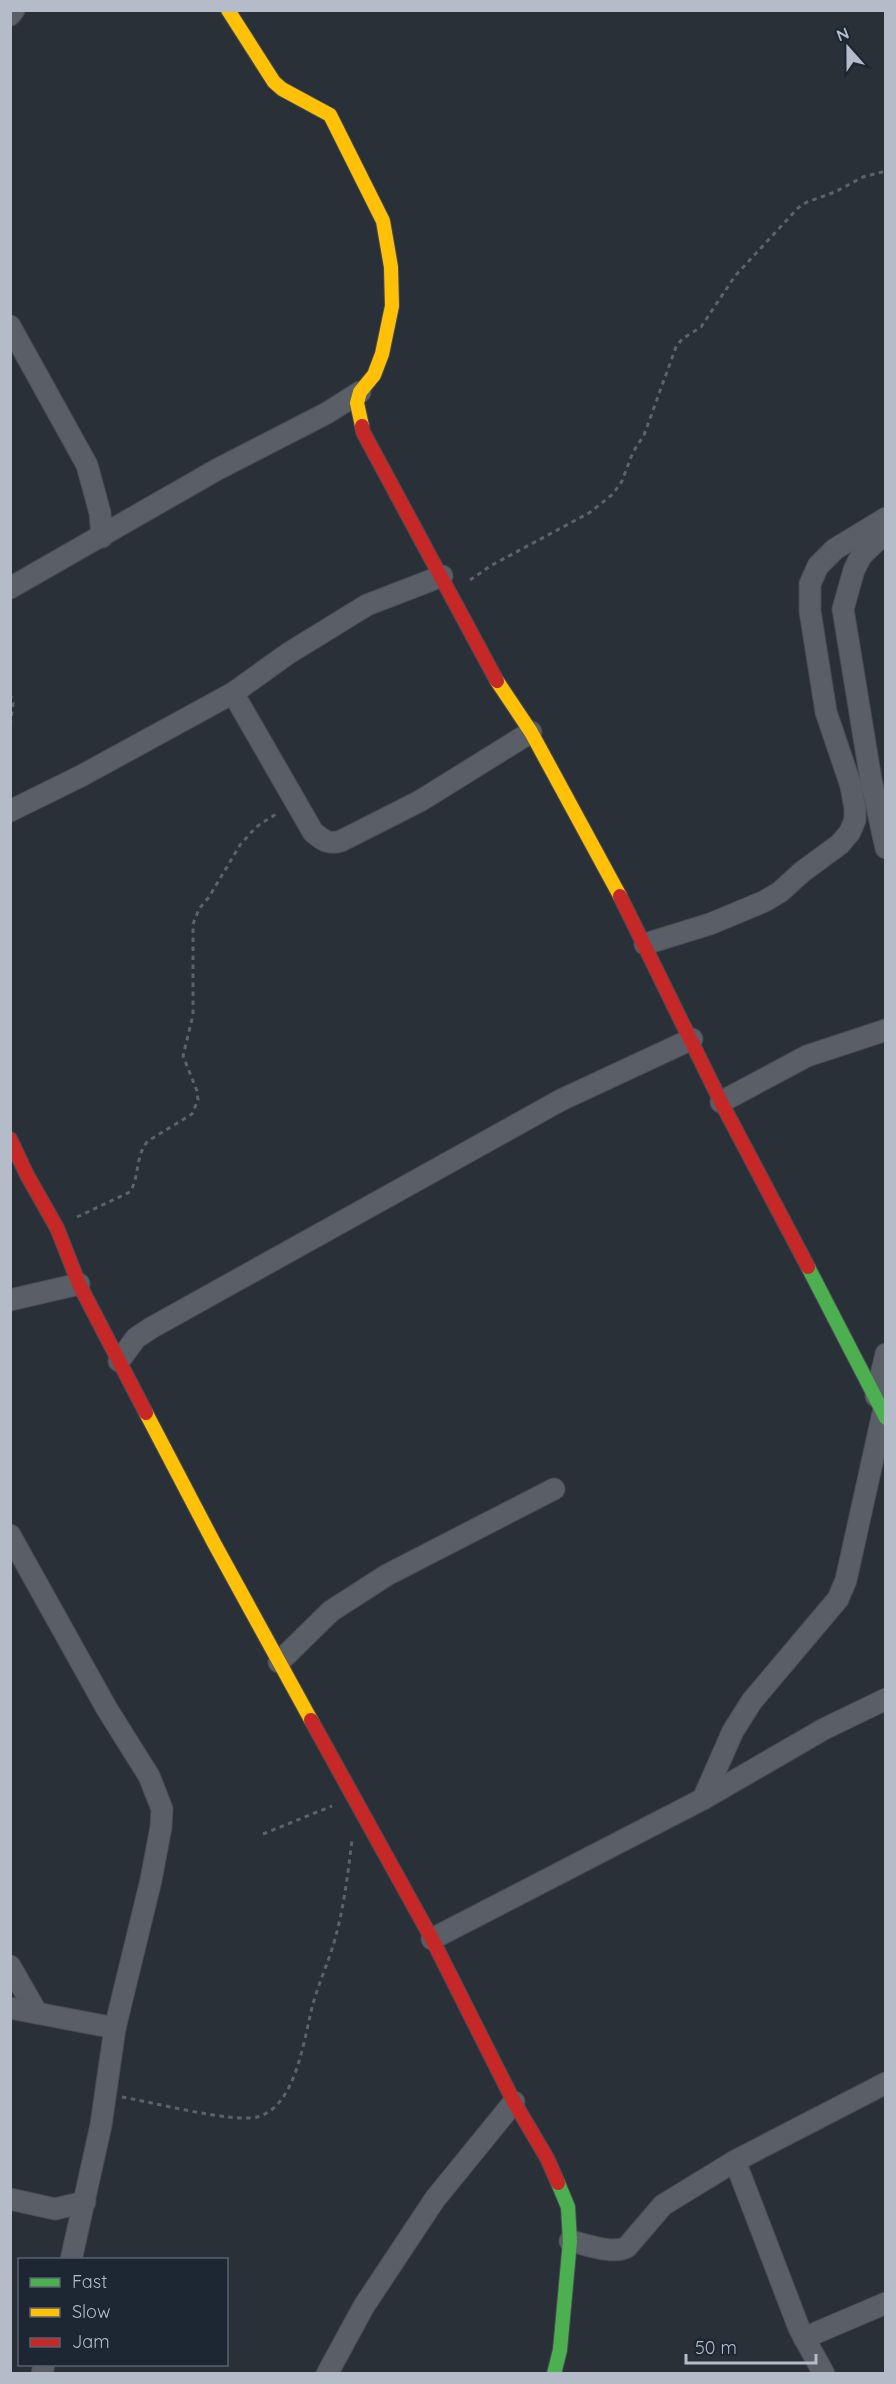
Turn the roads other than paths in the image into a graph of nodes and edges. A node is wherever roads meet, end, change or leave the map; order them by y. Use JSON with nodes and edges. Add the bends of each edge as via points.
{"nodes":[{"id":1,"x":14,"y":10,"type":"edge"},
{"id":2,"x":228,"y":10,"type":"edge"},
{"id":3,"x":10,"y":15,"type":"edge"},
{"id":4,"x":10,"y":326,"type":"edge"},
{"id":5,"x":19,"y":360,"type":"edge"},
{"id":6,"x":360,"y":392,"type":"junction"},
{"id":7,"x":327,"y":413,"type":"junction"},
{"id":8,"x":363,"y":432,"type":"junction"},
{"id":9,"x":885,"y":518,"type":"edge"},
{"id":10,"x":885,"y":532,"type":"edge"},
{"id":11,"x":102,"y":537,"type":"junction"},
{"id":12,"x":447,"y":585,"type":"junction"},
{"id":13,"x":10,"y":588,"type":"edge"},
{"id":14,"x":233,"y":693,"type":"junction"},
{"id":15,"x":531,"y":732,"type":"junction"},
{"id":16,"x":879,"y":788,"type":"edge"},
{"id":17,"x":10,"y":811,"type":"edge"},
{"id":18,"x":885,"y":848,"type":"edge"},
{"id":19,"x":645,"y":944,"type":"junction"},
{"id":20,"x":885,"y":1030,"type":"edge"},
{"id":21,"x":692,"y":1040,"type":"junction"},
{"id":22,"x":721,"y":1102,"type":"junction"},
{"id":23,"x":10,"y":1139,"type":"edge"},
{"id":24,"x":79,"y":1284,"type":"junction"},
{"id":25,"x":10,"y":1300,"type":"edge"},
{"id":26,"x":103,"y":1329,"type":"junction"},
{"id":27,"x":136,"y":1338,"type":"junction"},
{"id":28,"x":885,"y":1354,"type":"edge"},
{"id":29,"x":119,"y":1360,"type":"junction"},
{"id":30,"x":882,"y":1409,"type":"edge"},
{"id":31,"x":554,"y":1489,"type":"dead end"},
{"id":32,"x":10,"y":1535,"type":"edge"},
{"id":33,"x":279,"y":1662,"type":"junction"},
{"id":34,"x":885,"y":1699,"type":"edge"},
{"id":35,"x":703,"y":1799,"type":"junction"},
{"id":36,"x":432,"y":1940,"type":"junction"},
{"id":37,"x":10,"y":1966,"type":"edge"},
{"id":38,"x":10,"y":2008,"type":"edge"},
{"id":39,"x":37,"y":2013,"type":"junction"},
{"id":40,"x":116,"y":2028,"type":"junction"},
{"id":41,"x":885,"y":2083,"type":"edge"},
{"id":42,"x":514,"y":2102,"type":"junction"},
{"id":43,"x":735,"y":2161,"type":"junction"},
{"id":44,"x":10,"y":2199,"type":"edge"},
{"id":45,"x":85,"y":2202,"type":"junction"},
{"id":46,"x":570,"y":2241,"type":"junction"},
{"id":47,"x":70,"y":2258,"type":"edge"},
{"id":48,"x":885,"y":2303,"type":"edge"},
{"id":49,"x":804,"y":2338,"type":"junction"},
{"id":50,"x":327,"y":2373,"type":"edge"},
{"id":51,"x":554,"y":2373,"type":"edge"},
{"id":52,"x":824,"y":2373,"type":"edge"}],
"edges":[{"from":1,"to":3,"type":"street"},
{"from":2,"to":6,"type":"street","via":[[274,82],[330,115],[383,221],[391,267],[392,306],[382,354],[374,375]]},
{"from":4,"to":5,"type":"street"},
{"from":5,"to":11,"type":"street","via":[[87,465]]},
{"from":6,"to":7,"type":"street"},
{"from":6,"to":8,"type":"street","via":[[357,403]]},
{"from":7,"to":8,"type":"street","via":[[350,419]]},
{"from":7,"to":11,"type":"street","via":[[218,469]]},
{"from":8,"to":12,"type":"street"},
{"from":9,"to":19,"type":"street","via":[[835,549],[818,566],[810,584],[810,610],[826,712],[852,786],[855,820],[850,832],[840,844],[765,901],[710,924]]},
{"from":10,"to":16,"type":"street","via":[[861,556],[843,609]]},
{"from":11,"to":13,"type":"street"},
{"from":12,"to":14,"type":"street","via":[[367,605]]},
{"from":12,"to":15,"type":"street","via":[[501,689]]},
{"from":14,"to":15,"type":"street","via":[[313,832],[331,844],[449,784]]},
{"from":14,"to":17,"type":"street"},
{"from":15,"to":19,"type":"street"},
{"from":16,"to":18,"type":"street"},
{"from":19,"to":21,"type":"street"},
{"from":20,"to":22,"type":"street","via":[[807,1056]]},
{"from":21,"to":22,"type":"street"},
{"from":21,"to":27,"type":"street","via":[[561,1100]]},
{"from":22,"to":30,"type":"street"},
{"from":23,"to":24,"type":"street","via":[[57,1228]]},
{"from":24,"to":25,"type":"street"},
{"from":24,"to":26,"type":"street"},
{"from":26,"to":27,"type":"street"},
{"from":26,"to":29,"type":"street"},
{"from":27,"to":29,"type":"street"},
{"from":28,"to":30,"type":"street"},
{"from":29,"to":33,"type":"street"},
{"from":30,"to":35,"type":"street","via":[[846,1580],[838,1599],[752,1701],[733,1731]]},
{"from":31,"to":33,"type":"street","via":[[387,1575],[331,1611]]},
{"from":32,"to":40,"type":"street","via":[[149,1776],[162,1809],[151,1880]]},
{"from":33,"to":36,"type":"street"},
{"from":34,"to":35,"type":"street","via":[[824,1729]]},
{"from":35,"to":36,"type":"street"},
{"from":36,"to":42,"type":"street"},
{"from":37,"to":39,"type":"street"},
{"from":38,"to":39,"type":"street"},
{"from":39,"to":40,"type":"street"},
{"from":40,"to":45,"type":"street"},
{"from":41,"to":43,"type":"street"},
{"from":42,"to":46,"type":"street","via":[[559,2185],[567,2207]]},
{"from":42,"to":50,"type":"street","via":[[435,2199],[364,2306]]},
{"from":43,"to":46,"type":"street","via":[[663,2205],[627,2247]]},
{"from":43,"to":49,"type":"street"},
{"from":44,"to":45,"type":"street","via":[[56,2209]]},
{"from":45,"to":47,"type":"street"},
{"from":46,"to":51,"type":"street","via":[[560,2350]]},
{"from":48,"to":49,"type":"street"},
{"from":49,"to":52,"type":"street"}]}
